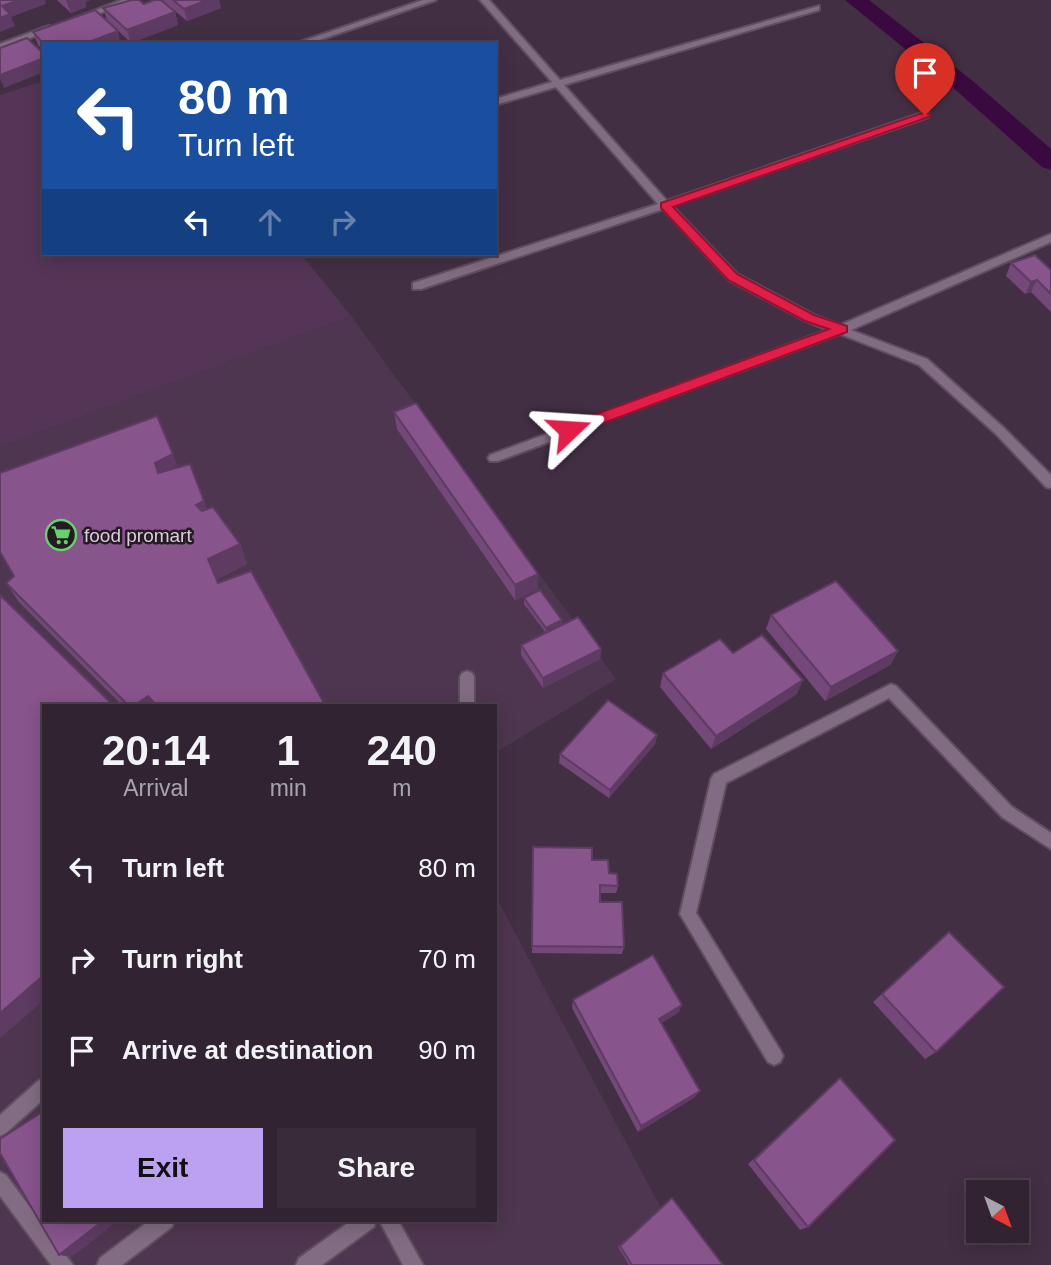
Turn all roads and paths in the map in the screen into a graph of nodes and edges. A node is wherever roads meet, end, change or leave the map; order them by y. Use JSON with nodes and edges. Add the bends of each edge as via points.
{"nodes":[{"id":1,"x":130,"y":0,"type":"edge"},
{"id":2,"x":432,"y":0,"type":"edge"},
{"id":3,"x":484,"y":0,"type":"edge"},
{"id":4,"x":816,"y":8,"type":"dead end"},
{"id":5,"x":304,"y":42,"type":"edge"},
{"id":6,"x":0,"y":47,"type":"edge"},
{"id":7,"x":558,"y":83,"type":"junction"},
{"id":8,"x":497,"y":101,"type":"edge"},
{"id":9,"x":925,"y":115,"type":"dead end"},
{"id":10,"x":665,"y":205,"type":"junction"},
{"id":11,"x":1051,"y":238,"type":"edge"},
{"id":12,"x":417,"y":286,"type":"dead end"},
{"id":13,"x":842,"y":329,"type":"junction"},
{"id":14,"x":494,"y":458,"type":"dead end"},
{"id":15,"x":1051,"y":483,"type":"edge"},
{"id":16,"x":467,"y":677,"type":"dead end"},
{"id":17,"x":467,"y":704,"type":"edge"},
{"id":18,"x":1051,"y":842,"type":"edge"},
{"id":19,"x":774,"y":1056,"type":"dead end"},
{"id":20,"x":42,"y":1089,"type":"edge"},
{"id":21,"x":0,"y":1127,"type":"edge"},
{"id":22,"x":0,"y":1181,"type":"edge"},
{"id":23,"x":161,"y":1222,"type":"edge"},
{"id":24,"x":365,"y":1222,"type":"edge"},
{"id":25,"x":389,"y":1222,"type":"edge"},
{"id":26,"x":63,"y":1265,"type":"edge"},
{"id":27,"x":107,"y":1265,"type":"edge"},
{"id":28,"x":306,"y":1265,"type":"edge"},
{"id":29,"x":413,"y":1265,"type":"edge"}],
"edges":[{"from":1,"to":6,"type":"street"},
{"from":2,"to":5,"type":"street"},
{"from":3,"to":7,"type":"street"},
{"from":4,"to":7,"type":"street"},
{"from":7,"to":8,"type":"street"},
{"from":7,"to":10,"type":"street"},
{"from":9,"to":10,"type":"street"},
{"from":10,"to":12,"type":"street"},
{"from":10,"to":13,"type":"street","via":[[733,277],[810,318]]},
{"from":11,"to":13,"type":"street"},
{"from":13,"to":14,"type":"street"},
{"from":13,"to":15,"type":"street","via":[[923,362]]},
{"from":16,"to":17,"type":"street"},
{"from":18,"to":19,"type":"street","via":[[1007,812],[891,690],[719,779],[688,914]]},
{"from":20,"to":21,"type":"street"},
{"from":22,"to":26,"type":"street"},
{"from":23,"to":27,"type":"street"},
{"from":24,"to":28,"type":"street"},
{"from":25,"to":29,"type":"street"}]}
